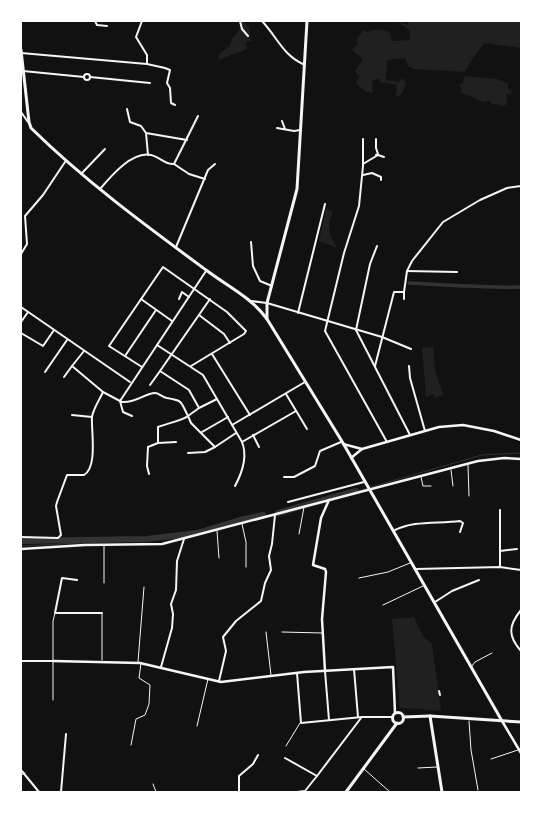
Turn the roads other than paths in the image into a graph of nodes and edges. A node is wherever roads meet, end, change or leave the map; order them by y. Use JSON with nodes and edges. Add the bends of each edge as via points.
{"nodes":[{"id":1,"x":95,"y":21,"type":"edge"},
{"id":2,"x":142,"y":21,"type":"edge"},
{"id":3,"x":240,"y":21,"type":"edge"},
{"id":4,"x":262,"y":21,"type":"edge"},
{"id":5,"x":307,"y":21,"type":"edge"},
{"id":6,"x":107,"y":26,"type":"dead end"},
{"id":7,"x":248,"y":36,"type":"dead end"},
{"id":8,"x":21,"y":50,"type":"edge"},
{"id":9,"x":21,"y":53,"type":"edge"},
{"id":10,"x":147,"y":64,"type":"junction"},
{"id":11,"x":304,"y":64,"type":"junction"},
{"id":12,"x":23,"y":71,"type":"junction"},
{"id":13,"x":84,"y":77,"type":"junction"},
{"id":14,"x":90,"y":77,"type":"junction"},
{"id":15,"x":150,"y":83,"type":"dead end"},
{"id":16,"x":174,"y":105,"type":"dead end"},
{"id":17,"x":127,"y":109,"type":"dead end"},
{"id":18,"x":21,"y":112,"type":"edge"},
{"id":19,"x":198,"y":116,"type":"dead end"},
{"id":20,"x":282,"y":121,"type":"dead end"},
{"id":21,"x":29,"y":122,"type":"junction"},
{"id":22,"x":277,"y":128,"type":"dead end"},
{"id":23,"x":288,"y":129,"type":"junction"},
{"id":24,"x":300,"y":130,"type":"junction"},
{"id":25,"x":146,"y":133,"type":"junction"},
{"id":26,"x":363,"y":139,"type":"dead end"},
{"id":27,"x":376,"y":139,"type":"dead end"},
{"id":28,"x":187,"y":140,"type":"junction"},
{"id":29,"x":105,"y":149,"type":"dead end"},
{"id":30,"x":148,"y":155,"type":"junction"},
{"id":31,"x":384,"y":157,"type":"dead end"},
{"id":32,"x":374,"y":158,"type":"junction"},
{"id":33,"x":65,"y":162,"type":"junction"},
{"id":34,"x":174,"y":164,"type":"junction"},
{"id":35,"x":215,"y":164,"type":"dead end"},
{"id":36,"x":363,"y":164,"type":"junction"},
{"id":37,"x":363,"y":168,"type":"junction"},
{"id":38,"x":367,"y":173,"type":"junction"},
{"id":39,"x":80,"y":174,"type":"junction"},
{"id":40,"x":363,"y":176,"type":"junction"},
{"id":41,"x":205,"y":179,"type":"junction"},
{"id":42,"x":381,"y":180,"type":"dead end"},
{"id":43,"x":521,"y":186,"type":"edge"},
{"id":44,"x":99,"y":190,"type":"junction"},
{"id":45,"x":325,"y":204,"type":"dead end"},
{"id":46,"x":251,"y":242,"type":"dead end"},
{"id":47,"x":377,"y":246,"type":"dead end"},
{"id":48,"x":176,"y":247,"type":"junction"},
{"id":49,"x":21,"y":254,"type":"edge"},
{"id":50,"x":206,"y":271,"type":"junction"},
{"id":51,"x":407,"y":271,"type":"junction"},
{"id":52,"x":457,"y":272,"type":"dead end"},
{"id":53,"x":273,"y":286,"type":"junction"},
{"id":54,"x":194,"y":289,"type":"junction"},
{"id":55,"x":404,"y":292,"type":"junction"},
{"id":56,"x":189,"y":297,"type":"junction"},
{"id":57,"x":141,"y":299,"type":"junction"},
{"id":58,"x":210,"y":299,"type":"junction"},
{"id":59,"x":179,"y":300,"type":"dead end"},
{"id":60,"x":404,"y":300,"type":"dead end"},
{"id":61,"x":251,"y":301,"type":"junction"},
{"id":62,"x":268,"y":303,"type":"junction"},
{"id":63,"x":21,"y":308,"type":"edge"},
{"id":64,"x":156,"y":310,"type":"junction"},
{"id":65,"x":28,"y":312,"type":"junction"},
{"id":66,"x":298,"y":313,"type":"junction"},
{"id":67,"x":199,"y":314,"type":"junction"},
{"id":68,"x":267,"y":319,"type":"junction"},
{"id":69,"x":172,"y":321,"type":"junction"},
{"id":70,"x":326,"y":321,"type":"junction"},
{"id":71,"x":21,"y":322,"type":"edge"},
{"id":72,"x":54,"y":330,"type":"junction"},
{"id":73,"x":356,"y":330,"type":"junction"},
{"id":74,"x":21,"y":333,"type":"edge"},
{"id":75,"x":382,"y":337,"type":"junction"},
{"id":76,"x":67,"y":340,"type":"junction"},
{"id":77,"x":230,"y":343,"type":"junction"},
{"id":78,"x":157,"y":345,"type":"junction"},
{"id":79,"x":411,"y":349,"type":"dead end"},
{"id":80,"x":84,"y":351,"type":"junction"},
{"id":81,"x":172,"y":354,"type":"junction"},
{"id":82,"x":212,"y":354,"type":"junction"},
{"id":83,"x":125,"y":356,"type":"junction"},
{"id":84,"x":72,"y":366,"type":"junction"},
{"id":85,"x":191,"y":366,"type":"junction"},
{"id":86,"x":374,"y":366,"type":"junction"},
{"id":87,"x":409,"y":366,"type":"dead end"},
{"id":88,"x":142,"y":367,"type":"junction"},
{"id":89,"x":160,"y":371,"type":"junction"},
{"id":90,"x":45,"y":372,"type":"dead end"},
{"id":91,"x":64,"y":376,"type":"dead end"},
{"id":92,"x":130,"y":382,"type":"junction"},
{"id":93,"x":305,"y":382,"type":"junction"},
{"id":94,"x":150,"y":385,"type":"dead end"},
{"id":95,"x":104,"y":392,"type":"junction"},
{"id":96,"x":286,"y":394,"type":"junction"},
{"id":97,"x":217,"y":398,"type":"junction"},
{"id":98,"x":120,"y":401,"type":"junction"},
{"id":99,"x":199,"y":408,"type":"junction"},
{"id":100,"x":296,"y":411,"type":"junction"},
{"id":101,"x":72,"y":415,"type":"dead end"},
{"id":102,"x":250,"y":415,"type":"junction"},
{"id":103,"x":132,"y":416,"type":"dead end"},
{"id":104,"x":188,"y":416,"type":"junction"},
{"id":105,"x":228,"y":416,"type":"junction"},
{"id":106,"x":92,"y":417,"type":"junction"},
{"id":107,"x":232,"y":425,"type":"junction"},
{"id":108,"x":307,"y":429,"type":"dead end"},
{"id":109,"x":425,"y":431,"type":"junction"},
{"id":110,"x":202,"y":432,"type":"junction"},
{"id":111,"x":236,"y":432,"type":"junction"},
{"id":112,"x":410,"y":435,"type":"junction"},
{"id":113,"x":253,"y":436,"type":"junction"},
{"id":114,"x":521,"y":440,"type":"edge"},
{"id":115,"x":176,"y":442,"type":"dead end"},
{"id":116,"x":242,"y":442,"type":"junction"},
{"id":117,"x":342,"y":442,"type":"junction"},
{"id":118,"x":387,"y":442,"type":"junction"},
{"id":119,"x":158,"y":443,"type":"junction"},
{"id":120,"x":215,"y":447,"type":"junction"},
{"id":121,"x":259,"y":447,"type":"dead end"},
{"id":122,"x":362,"y":449,"type":"junction"},
{"id":123,"x":188,"y":454,"type":"dead end"},
{"id":124,"x":351,"y":458,"type":"junction"},
{"id":125,"x":521,"y":458,"type":"edge"},
{"id":126,"x":468,"y":464,"type":"junction"},
{"id":127,"x":451,"y":469,"type":"junction"},
{"id":128,"x":150,"y":474,"type":"dead end"},
{"id":129,"x":421,"y":476,"type":"junction"},
{"id":130,"x":284,"y":477,"type":"dead end"},
{"id":131,"x":365,"y":482,"type":"junction"},
{"id":132,"x":235,"y":486,"type":"dead end"},
{"id":133,"x":431,"y":486,"type":"dead end"},
{"id":134,"x":453,"y":486,"type":"dead end"},
{"id":135,"x":369,"y":489,"type":"junction"},
{"id":136,"x":469,"y":496,"type":"dead end"},
{"id":137,"x":329,"y":500,"type":"junction"},
{"id":138,"x":288,"y":502,"type":"dead end"},
{"id":139,"x":304,"y":506,"type":"junction"},
{"id":140,"x":500,"y":510,"type":"dead end"},
{"id":141,"x":275,"y":515,"type":"junction"},
{"id":142,"x":242,"y":523,"type":"junction"},
{"id":143,"x":217,"y":530,"type":"junction"},
{"id":144,"x":392,"y":531,"type":"junction"},
{"id":145,"x":460,"y":532,"type":"dead end"},
{"id":146,"x":299,"y":534,"type":"dead end"},
{"id":147,"x":21,"y":537,"type":"edge"},
{"id":148,"x":184,"y":539,"type":"junction"},
{"id":149,"x":104,"y":545,"type":"junction"},
{"id":150,"x":21,"y":549,"type":"edge"},
{"id":151,"x":517,"y":549,"type":"dead end"},
{"id":152,"x":500,"y":551,"type":"junction"},
{"id":153,"x":219,"y":558,"type":"dead end"},
{"id":154,"x":411,"y":563,"type":"junction"},
{"id":155,"x":246,"y":567,"type":"dead end"},
{"id":156,"x":500,"y":567,"type":"junction"},
{"id":157,"x":414,"y":569,"type":"junction"},
{"id":158,"x":521,"y":570,"type":"edge"},
{"id":159,"x":359,"y":578,"type":"dead end"},
{"id":160,"x":77,"y":580,"type":"dead end"},
{"id":161,"x":479,"y":580,"type":"dead end"},
{"id":162,"x":104,"y":583,"type":"dead end"},
{"id":163,"x":424,"y":585,"type":"junction"},
{"id":164,"x":144,"y":587,"type":"dead end"},
{"id":165,"x":434,"y":603,"type":"junction"},
{"id":166,"x":383,"y":605,"type":"dead end"},
{"id":167,"x":521,"y":610,"type":"edge"},
{"id":168,"x":55,"y":613,"type":"junction"},
{"id":169,"x":102,"y":613,"type":"joint"},
{"id":170,"x":266,"y":632,"type":"dead end"},
{"id":171,"x":282,"y":632,"type":"dead end"},
{"id":172,"x":323,"y":633,"type":"junction"},
{"id":173,"x":521,"y":651,"type":"edge"},
{"id":174,"x":492,"y":653,"type":"dead end"},
{"id":175,"x":21,"y":661,"type":"edge"},
{"id":176,"x":53,"y":661,"type":"junction"},
{"id":177,"x":102,"y":661,"type":"junction"},
{"id":178,"x":140,"y":663,"type":"junction"},
{"id":179,"x":161,"y":667,"type":"junction"},
{"id":180,"x":471,"y":668,"type":"junction"},
{"id":181,"x":354,"y":669,"type":"junction"},
{"id":182,"x":325,"y":671,"type":"junction"},
{"id":183,"x":297,"y":673,"type":"junction"},
{"id":184,"x":271,"y":676,"type":"junction"},
{"id":185,"x":208,"y":679,"type":"junction"},
{"id":186,"x":219,"y":681,"type":"junction"},
{"id":187,"x":439,"y":691,"type":"dead end"},
{"id":188,"x":440,"y":695,"type":"dead end"},
{"id":189,"x":53,"y":700,"type":"dead end"},
{"id":190,"x":395,"y":713,"type":"junction"},
{"id":191,"x":430,"y":716,"type":"junction"},
{"id":192,"x":362,"y":717,"type":"junction"},
{"id":193,"x":393,"y":717,"type":"junction"},
{"id":194,"x":403,"y":717,"type":"junction"},
{"id":195,"x":358,"y":718,"type":"junction"},
{"id":196,"x":468,"y":718,"type":"junction"},
{"id":197,"x":329,"y":720,"type":"junction"},
{"id":198,"x":502,"y":721,"type":"junction"},
{"id":199,"x":521,"y":722,"type":"edge"},
{"id":200,"x":301,"y":723,"type":"junction"},
{"id":201,"x":397,"y":723,"type":"junction"},
{"id":202,"x":196,"y":726,"type":"dead end"},
{"id":203,"x":66,"y":734,"type":"dead end"},
{"id":204,"x":131,"y":745,"type":"dead end"},
{"id":205,"x":286,"y":746,"type":"dead end"},
{"id":206,"x":520,"y":752,"type":"edge"},
{"id":207,"x":258,"y":756,"type":"dead end"},
{"id":208,"x":285,"y":758,"type":"dead end"},
{"id":209,"x":491,"y":759,"type":"dead end"},
{"id":210,"x":438,"y":767,"type":"junction"},
{"id":211,"x":364,"y":768,"type":"junction"},
{"id":212,"x":418,"y":768,"type":"dead end"},
{"id":213,"x":21,"y":770,"type":"edge"},
{"id":214,"x":25,"y":773,"type":"junction"},
{"id":215,"x":21,"y":775,"type":"edge"},
{"id":216,"x":317,"y":776,"type":"junction"},
{"id":217,"x":153,"y":784,"type":"dead end"},
{"id":218,"x":478,"y":790,"type":"dead end"},
{"id":219,"x":39,"y":792,"type":"edge"},
{"id":220,"x":60,"y":792,"type":"edge"},
{"id":221,"x":156,"y":792,"type":"edge"},
{"id":222,"x":239,"y":792,"type":"edge"},
{"id":223,"x":297,"y":792,"type":"edge"},
{"id":224,"x":346,"y":792,"type":"edge"},
{"id":225,"x":390,"y":792,"type":"edge"},
{"id":226,"x":442,"y":792,"type":"edge"}],
"edges":[{"from":1,"to":6,"type":"street","via":[[98,25]]},
{"from":2,"to":10,"type":"street","via":[[136,37],[147,55]]},
{"from":3,"to":7,"type":"street"},
{"from":4,"to":11,"type":"street","via":[[284,50],[294,60]]},
{"from":5,"to":11,"type":"main road"},
{"from":8,"to":9,"type":"main road"},
{"from":9,"to":10,"type":"street"},
{"from":9,"to":12,"type":"main road"},
{"from":10,"to":16,"type":"street","via":[[170,70],[167,83],[171,103]]},
{"from":11,"to":24,"type":"main road"},
{"from":12,"to":13,"type":"street"},
{"from":12,"to":21,"type":"main road"},
{"from":13,"to":14,"type":"street","via":[[87,74]]},
{"from":13,"to":14,"type":"street","via":[[88,80]]},
{"from":14,"to":15,"type":"street"},
{"from":17,"to":25,"type":"street","via":[[130,122],[141,126]]},
{"from":18,"to":21,"type":"street"},
{"from":19,"to":28,"type":"street"},
{"from":20,"to":23,"type":"street","via":[[283,128]]},
{"from":21,"to":33,"type":"main road","via":[[31,128]]},
{"from":22,"to":23,"type":"street"},
{"from":23,"to":24,"type":"street"},
{"from":24,"to":53,"type":"main road","via":[[297,189]]},
{"from":25,"to":28,"type":"street"},
{"from":25,"to":30,"type":"street"},
{"from":26,"to":36,"type":"street"},
{"from":27,"to":32,"type":"street","via":[[378,154]]},
{"from":28,"to":34,"type":"street"},
{"from":29,"to":39,"type":"street"},
{"from":30,"to":34,"type":"street"},
{"from":30,"to":44,"type":"street","via":[[128,162]]},
{"from":31,"to":32,"type":"street","via":[[378,155]]},
{"from":32,"to":36,"type":"street"},
{"from":33,"to":39,"type":"main road"},
{"from":33,"to":49,"type":"street","via":[[25,216],[27,244]]},
{"from":34,"to":41,"type":"street","via":[[189,174]]},
{"from":35,"to":41,"type":"street","via":[[208,170]]},
{"from":36,"to":37,"type":"street"},
{"from":37,"to":38,"type":"street"},
{"from":37,"to":40,"type":"street"},
{"from":38,"to":40,"type":"street"},
{"from":38,"to":42,"type":"street","via":[[381,177]]},
{"from":39,"to":44,"type":"main road"},
{"from":40,"to":70,"type":"street","via":[[359,206]]},
{"from":41,"to":48,"type":"street"},
{"from":43,"to":51,"type":"street","via":[[507,188],[480,200],[443,222]]},
{"from":44,"to":48,"type":"main road"},
{"from":45,"to":66,"type":"street"},
{"from":46,"to":53,"type":"street","via":[[253,268],[260,281]]},
{"from":47,"to":73,"type":"street","via":[[370,264]]},
{"from":48,"to":50,"type":"main road"},
{"from":50,"to":54,"type":"street"},
{"from":50,"to":61,"type":"main road"},
{"from":51,"to":52,"type":"street"},
{"from":51,"to":55,"type":"street"},
{"from":53,"to":62,"type":"main road"},
{"from":54,"to":56,"type":"street"},
{"from":54,"to":57,"type":"street","via":[[163,267]]},
{"from":54,"to":58,"type":"street"},
{"from":55,"to":60,"type":"street"},
{"from":55,"to":75,"type":"street","via":[[394,292]]},
{"from":56,"to":59,"type":"street","via":[[182,292]]},
{"from":56,"to":69,"type":"street"},
{"from":57,"to":64,"type":"street"},
{"from":57,"to":83,"type":"street","via":[[109,346]]},
{"from":58,"to":67,"type":"street"},
{"from":58,"to":77,"type":"street","via":[[236,319],[246,331]]},
{"from":61,"to":62,"type":"street"},
{"from":61,"to":68,"type":"main road"},
{"from":62,"to":66,"type":"street"},
{"from":62,"to":68,"type":"main road"},
{"from":63,"to":65,"type":"street"},
{"from":64,"to":69,"type":"street"},
{"from":64,"to":83,"type":"street"},
{"from":65,"to":71,"type":"street"},
{"from":65,"to":72,"type":"street"},
{"from":66,"to":70,"type":"street"},
{"from":67,"to":77,"type":"street","via":[[224,334]]},
{"from":67,"to":81,"type":"street"},
{"from":68,"to":93,"type":"main road"},
{"from":69,"to":78,"type":"street"},
{"from":70,"to":73,"type":"street"},
{"from":70,"to":118,"type":"street","via":[[325,331]]},
{"from":72,"to":74,"type":"street","via":[[43,346]]},
{"from":72,"to":76,"type":"street"},
{"from":73,"to":75,"type":"street"},
{"from":73,"to":86,"type":"street"},
{"from":75,"to":79,"type":"street"},
{"from":75,"to":86,"type":"street"},
{"from":76,"to":80,"type":"street"},
{"from":76,"to":90,"type":"street"},
{"from":77,"to":82,"type":"street"},
{"from":78,"to":81,"type":"street"},
{"from":78,"to":88,"type":"street"},
{"from":80,"to":84,"type":"street"},
{"from":80,"to":92,"type":"street"},
{"from":81,"to":85,"type":"street"},
{"from":81,"to":89,"type":"street"},
{"from":82,"to":85,"type":"street"},
{"from":82,"to":102,"type":"street"},
{"from":83,"to":88,"type":"street"},
{"from":84,"to":91,"type":"street"},
{"from":84,"to":95,"type":"street"},
{"from":85,"to":97,"type":"street","via":[[203,375]]},
{"from":86,"to":112,"type":"street"},
{"from":87,"to":109,"type":"street"},
{"from":88,"to":92,"type":"street"},
{"from":89,"to":94,"type":"street"},
{"from":89,"to":99,"type":"street","via":[[189,390]]},
{"from":92,"to":98,"type":"street"},
{"from":93,"to":96,"type":"street"},
{"from":93,"to":117,"type":"main road"},
{"from":95,"to":98,"type":"street"},
{"from":95,"to":106,"type":"street"},
{"from":96,"to":100,"type":"street"},
{"from":96,"to":102,"type":"street"},
{"from":97,"to":99,"type":"street"},
{"from":97,"to":105,"type":"street"},
{"from":98,"to":103,"type":"street","via":[[122,412]]},
{"from":98,"to":104,"type":"street","via":[[125,403],[140,400],[151,393],[158,393],[164,397],[179,399]]},
{"from":99,"to":104,"type":"street"},
{"from":100,"to":108,"type":"street"},
{"from":100,"to":113,"type":"street"},
{"from":101,"to":106,"type":"street"},
{"from":102,"to":107,"type":"street"},
{"from":104,"to":110,"type":"street","via":[[191,423]]},
{"from":104,"to":119,"type":"street","via":[[158,427]]},
{"from":105,"to":107,"type":"street"},
{"from":105,"to":110,"type":"street"},
{"from":106,"to":147,"type":"street","via":[[94,445],[89,470],[84,475],[67,475],[56,506],[61,536]]},
{"from":107,"to":111,"type":"street"},
{"from":109,"to":112,"type":"street"},
{"from":109,"to":114,"type":"street","via":[[464,425]]},
{"from":110,"to":120,"type":"street"},
{"from":111,"to":116,"type":"street"},
{"from":111,"to":120,"type":"street"},
{"from":112,"to":118,"type":"street"},
{"from":113,"to":116,"type":"street"},
{"from":113,"to":121,"type":"street"},
{"from":115,"to":119,"type":"street"},
{"from":116,"to":132,"type":"street","via":[[242,470]]},
{"from":117,"to":122,"type":"street"},
{"from":117,"to":124,"type":"main road"},
{"from":117,"to":130,"type":"street","via":[[320,451],[314,468],[294,477]]},
{"from":118,"to":122,"type":"street"},
{"from":119,"to":128,"type":"street","via":[[148,447],[147,466]]},
{"from":120,"to":123,"type":"street","via":[[208,451]]},
{"from":122,"to":124,"type":"street"},
{"from":124,"to":131,"type":"main road"},
{"from":125,"to":126,"type":"street"},
{"from":126,"to":127,"type":"street"},
{"from":126,"to":136,"type":"lane"},
{"from":127,"to":129,"type":"street"},
{"from":127,"to":134,"type":"lane"},
{"from":129,"to":133,"type":"lane","via":[[423,486]]},
{"from":129,"to":135,"type":"street"},
{"from":131,"to":135,"type":"main road"},
{"from":131,"to":138,"type":"street"},
{"from":135,"to":137,"type":"street"},
{"from":135,"to":144,"type":"main road"},
{"from":137,"to":139,"type":"street"},
{"from":137,"to":172,"type":"street","via":[[321,518],[313,565],[325,569],[326,572]]},
{"from":139,"to":141,"type":"street"},
{"from":139,"to":146,"type":"lane"},
{"from":140,"to":152,"type":"street"},
{"from":141,"to":142,"type":"street"},
{"from":141,"to":186,"type":"street","via":[[269,556],[270,573],[262,600],[223,637],[226,655]]},
{"from":142,"to":143,"type":"street"},
{"from":142,"to":155,"type":"lane","via":[[246,542]]},
{"from":143,"to":148,"type":"street"},
{"from":143,"to":153,"type":"lane"},
{"from":144,"to":145,"type":"street","via":[[404,525],[460,521],[463,523]]},
{"from":144,"to":154,"type":"main road"},
{"from":148,"to":149,"type":"street","via":[[162,544]]},
{"from":148,"to":179,"type":"street","via":[[176,561],[176,590],[171,604],[172,628]]},
{"from":149,"to":150,"type":"street"},
{"from":149,"to":162,"type":"lane"},
{"from":151,"to":152,"type":"street"},
{"from":152,"to":156,"type":"street"},
{"from":154,"to":157,"type":"main road"},
{"from":154,"to":159,"type":"lane","via":[[388,572]]},
{"from":156,"to":157,"type":"street"},
{"from":156,"to":158,"type":"street"},
{"from":157,"to":163,"type":"main road"},
{"from":160,"to":168,"type":"street","via":[[62,578]]},
{"from":161,"to":165,"type":"street","via":[[452,591]]},
{"from":163,"to":165,"type":"main road"},
{"from":163,"to":166,"type":"lane"},
{"from":164,"to":178,"type":"lane"},
{"from":165,"to":180,"type":"main road"},
{"from":167,"to":173,"type":"street","via":[[511,626],[512,641]]},
{"from":168,"to":169,"type":"street"},
{"from":168,"to":176,"type":"lane","via":[[52,621]]},
{"from":169,"to":177,"type":"lane"},
{"from":170,"to":184,"type":"lane"},
{"from":171,"to":172,"type":"lane"},
{"from":172,"to":182,"type":"street"},
{"from":174,"to":180,"type":"lane","via":[[475,662]]},
{"from":175,"to":176,"type":"street"},
{"from":176,"to":177,"type":"street"},
{"from":176,"to":189,"type":"lane"},
{"from":177,"to":178,"type":"street"},
{"from":178,"to":179,"type":"street"},
{"from":178,"to":204,"type":"lane","via":[[139,678],[150,684],[149,704],[145,715],[136,719]]},
{"from":179,"to":185,"type":"street"},
{"from":180,"to":198,"type":"main road"},
{"from":181,"to":182,"type":"street"},
{"from":181,"to":190,"type":"street","via":[[392,666]]},
{"from":181,"to":195,"type":"street"},
{"from":182,"to":183,"type":"street"},
{"from":182,"to":197,"type":"street"},
{"from":183,"to":184,"type":"street"},
{"from":183,"to":200,"type":"street"},
{"from":184,"to":186,"type":"street"},
{"from":185,"to":186,"type":"street"},
{"from":185,"to":202,"type":"lane"},
{"from":187,"to":188,"type":"street"},
{"from":190,"to":193,"type":"main road"},
{"from":190,"to":194,"type":"main road","via":[[400,713]]},
{"from":191,"to":194,"type":"main road"},
{"from":191,"to":196,"type":"main road"},
{"from":191,"to":210,"type":"main road"},
{"from":192,"to":193,"type":"street"},
{"from":192,"to":195,"type":"street"},
{"from":192,"to":216,"type":"street"},
{"from":193,"to":201,"type":"main road"},
{"from":194,"to":201,"type":"main road","via":[[402,721]]},
{"from":195,"to":197,"type":"street"},
{"from":196,"to":198,"type":"main road"},
{"from":196,"to":218,"type":"lane"},
{"from":197,"to":200,"type":"street"},
{"from":198,"to":199,"type":"main road"},
{"from":198,"to":206,"type":"street"},
{"from":200,"to":205,"type":"lane"},
{"from":201,"to":211,"type":"main road"},
{"from":203,"to":220,"type":"street"},
{"from":206,"to":209,"type":"lane"},
{"from":207,"to":222,"type":"street","via":[[239,776]]},
{"from":208,"to":216,"type":"street"},
{"from":210,"to":212,"type":"lane"},
{"from":210,"to":226,"type":"main road"},
{"from":211,"to":224,"type":"main road"},
{"from":211,"to":225,"type":"lane"},
{"from":213,"to":214,"type":"street"},
{"from":214,"to":215,"type":"lane"},
{"from":214,"to":219,"type":"street"},
{"from":216,"to":223,"type":"street","via":[[305,791]]},
{"from":217,"to":221,"type":"lane"}]}
